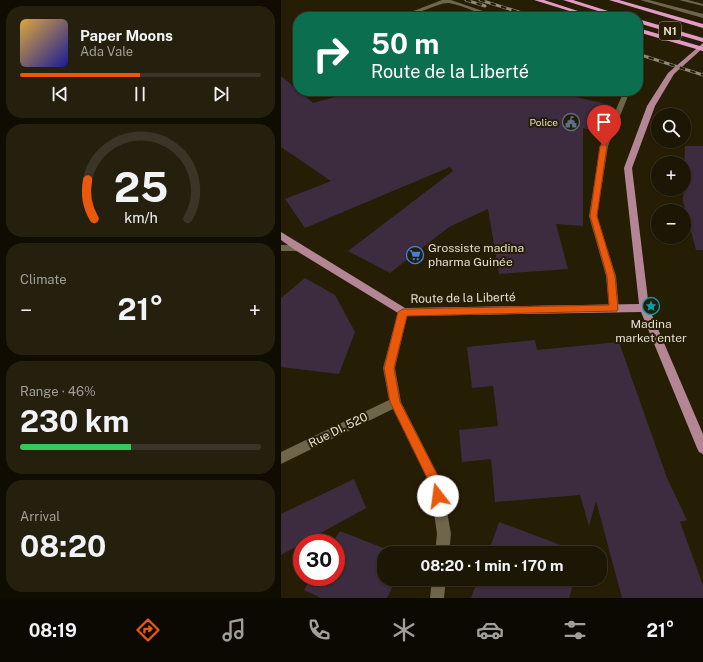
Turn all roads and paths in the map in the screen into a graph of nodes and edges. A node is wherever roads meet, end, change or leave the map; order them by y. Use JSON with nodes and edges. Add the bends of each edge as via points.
{"nodes":[{"id":1,"x":446,"y":0,"type":"edge"},
{"id":2,"x":537,"y":0,"type":"edge"},
{"id":3,"x":566,"y":0,"type":"edge"},
{"id":4,"x":612,"y":0,"type":"edge"},
{"id":5,"x":643,"y":0,"type":"edge"},
{"id":6,"x":682,"y":0,"type":"edge"},
{"id":7,"x":702,"y":4,"type":"edge"},
{"id":8,"x":414,"y":12,"type":"edge"},
{"id":9,"x":482,"y":12,"type":"edge"},
{"id":10,"x":577,"y":12,"type":"edge"},
{"id":11,"x":607,"y":12,"type":"edge"},
{"id":12,"x":694,"y":14,"type":"junction"},
{"id":13,"x":703,"y":16,"type":"edge"},
{"id":14,"x":643,"y":22,"type":"edge"},
{"id":15,"x":703,"y":26,"type":"edge"},
{"id":16,"x":643,"y":31,"type":"edge"},
{"id":17,"x":703,"y":40,"type":"edge"},
{"id":18,"x":702,"y":47,"type":"edge"},
{"id":19,"x":625,"y":96,"type":"edge"},
{"id":20,"x":281,"y":235,"type":"edge"},
{"id":21,"x":281,"y":248,"type":"edge"},
{"id":22,"x":298,"y":248,"type":"junction"},
{"id":23,"x":643,"y":308,"type":"junction"},
{"id":24,"x":614,"y":309,"type":"junction"},
{"id":25,"x":403,"y":312,"type":"junction"},
{"id":26,"x":395,"y":402,"type":"junction"},
{"id":27,"x":703,"y":448,"type":"edge"},
{"id":28,"x":281,"y":458,"type":"edge"},
{"id":29,"x":443,"y":546,"type":"edge"},
{"id":30,"x":438,"y":586,"type":"edge"},
{"id":31,"x":437,"y":598,"type":"edge"}],
"edges":[{"from":1,"to":8,"type":"street"},
{"from":1,"to":9,"type":"street"},
{"from":2,"to":10,"type":"highway"},
{"from":3,"to":11,"type":"highway"},
{"from":4,"to":15,"type":"highway","number":"N1"},
{"from":5,"to":12,"type":"street"},
{"from":6,"to":7,"type":"street"},
{"from":7,"to":12,"type":"street"},
{"from":12,"to":13,"type":"street"},
{"from":14,"to":17,"type":"highway","number":"N1"},
{"from":16,"to":18,"type":"highway"},
{"from":18,"to":23,"type":"main road","via":[[671,73],[651,106],[628,168]]},
{"from":19,"to":24,"type":"street","via":[[604,146],[593,216],[611,276]]},
{"from":20,"to":22,"type":"main road","name":"Route de la Liberté"},
{"from":21,"to":22,"type":"street"},
{"from":22,"to":25,"type":"main road","name":"Route de la Liberté"},
{"from":23,"to":24,"type":"main road","name":"Route de la Liberté"},
{"from":23,"to":27,"type":"main road"},
{"from":24,"to":25,"type":"main road","name":"Route de la Liberté"},
{"from":25,"to":26,"type":"street","via":[[389,368]]},
{"from":26,"to":28,"type":"street","name":"Rue DI. 520"},
{"from":26,"to":29,"type":"street","via":[[436,484],[444,534]]},
{"from":30,"to":31,"type":"street"}]}
